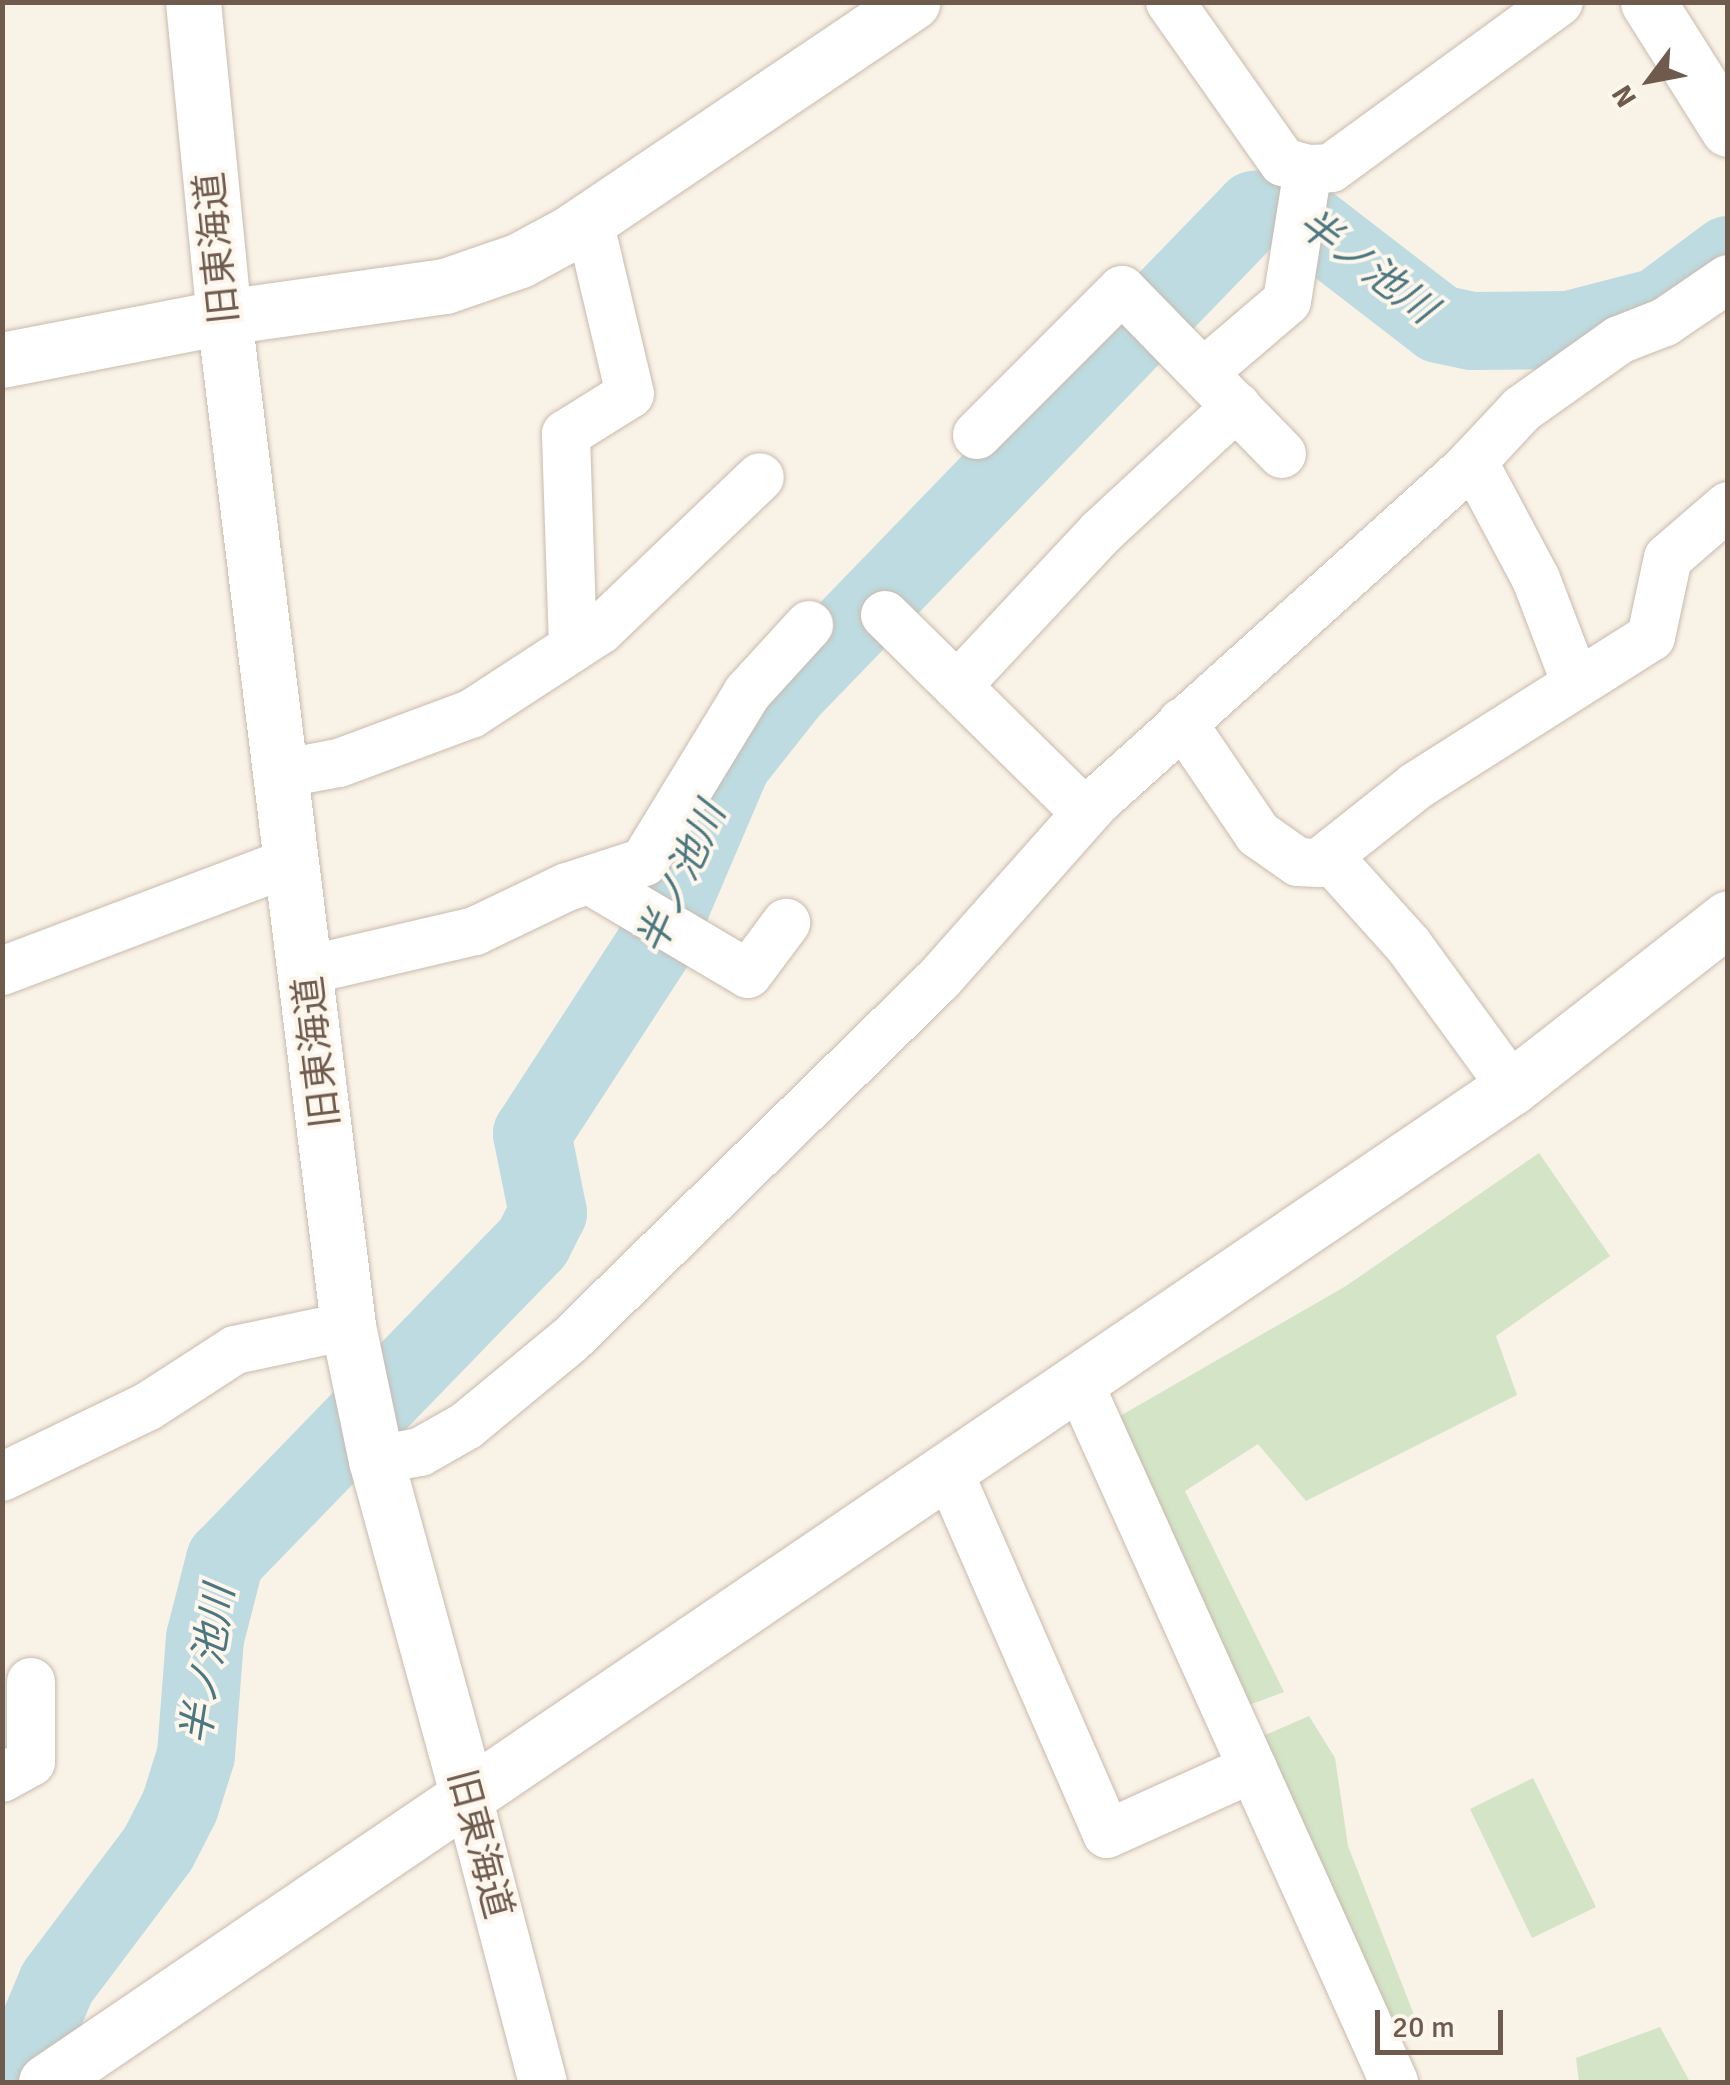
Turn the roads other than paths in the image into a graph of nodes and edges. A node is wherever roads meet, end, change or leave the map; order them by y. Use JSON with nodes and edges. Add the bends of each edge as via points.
{"nodes":[{"id":1,"x":192,"y":2,"type":"edge"},
{"id":2,"x":912,"y":2,"type":"edge"},
{"id":3,"x":1170,"y":2,"type":"edge"},
{"id":4,"x":1559,"y":2,"type":"edge"},
{"id":5,"x":1648,"y":2,"type":"edge"},
{"id":6,"x":1728,"y":129,"type":"edge"},
{"id":7,"x":1301,"y":197,"type":"junction"},
{"id":8,"x":589,"y":220,"type":"junction"},
{"id":9,"x":1728,"y":279,"type":"edge"},
{"id":10,"x":224,"y":318,"type":"junction"},
{"id":11,"x":2,"y":360,"type":"edge"},
{"id":12,"x":1204,"y":372,"type":"junction"},
{"id":13,"x":1237,"y":406,"type":"junction"},
{"id":14,"x":976,"y":435,"type":"dead end"},
{"id":15,"x":1282,"y":454,"type":"dead end"},
{"id":16,"x":1473,"y":462,"type":"junction"},
{"id":17,"x":760,"y":477,"type":"dead end"},
{"id":18,"x":1728,"y":506,"type":"edge"},
{"id":19,"x":885,"y":615,"type":"dead end"},
{"id":20,"x":809,"y":625,"type":"dead end"},
{"id":21,"x":573,"y":647,"type":"junction"},
{"id":22,"x":1576,"y":684,"type":"junction"},
{"id":23,"x":958,"y":686,"type":"junction"},
{"id":24,"x":1182,"y":722,"type":"junction"},
{"id":25,"x":280,"y":774,"type":"junction"},
{"id":26,"x":1086,"y":813,"type":"junction"},
{"id":27,"x":1330,"y":857,"type":"junction"},
{"id":28,"x":291,"y":862,"type":"junction"},
{"id":29,"x":591,"y":881,"type":"junction"},
{"id":30,"x":1728,"y":918,"type":"edge"},
{"id":31,"x":786,"y":923,"type":"dead end"},
{"id":32,"x":308,"y":970,"type":"junction"},
{"id":33,"x":2,"y":971,"type":"edge"},
{"id":34,"x":1512,"y":1087,"type":"junction"},
{"id":35,"x":348,"y":1326,"type":"junction"},
{"id":36,"x":1078,"y":1381,"type":"junction"},
{"id":37,"x":376,"y":1460,"type":"junction"},
{"id":38,"x":948,"y":1470,"type":"junction"},
{"id":39,"x":2,"y":1477,"type":"edge"},
{"id":40,"x":31,"y":1682,"type":"dead end"},
{"id":41,"x":1253,"y":1768,"type":"junction"},
{"id":42,"x":2,"y":1778,"type":"edge"},
{"id":43,"x":468,"y":1797,"type":"junction"},
{"id":44,"x":46,"y":2082,"type":"edge"},
{"id":45,"x":543,"y":2082,"type":"edge"},
{"id":46,"x":1394,"y":2082,"type":"edge"}],
"edges":[{"from":1,"to":10,"type":"street","name":"旧東海道"},
{"from":2,"to":8,"type":"street"},
{"from":3,"to":7,"type":"street"},
{"from":4,"to":7,"type":"street","via":[[1331,168]]},
{"from":5,"to":6,"type":"street"},
{"from":7,"to":12,"type":"street","via":[[1288,301]]},
{"from":8,"to":10,"type":"street","via":[[520,260],[444,286]]},
{"from":8,"to":21,"type":"street","via":[[630,394],[566,434]]},
{"from":9,"to":16,"type":"street","via":[[1558,382]]},
{"from":10,"to":11,"type":"street"},
{"from":10,"to":25,"type":"street","name":"旧東海道"},
{"from":12,"to":13,"type":"street"},
{"from":12,"to":14,"type":"street","via":[[1122,290]]},
{"from":13,"to":15,"type":"street"},
{"from":13,"to":23,"type":"street","via":[[1101,532]]},
{"from":16,"to":22,"type":"street","via":[[1536,579]]},
{"from":16,"to":24,"type":"street"},
{"from":17,"to":21,"type":"street","via":[[600,630]]},
{"from":18,"to":22,"type":"street","via":[[1668,558],[1651,637]]},
{"from":19,"to":23,"type":"street"},
{"from":20,"to":29,"type":"street","via":[[747,693],[644,862]]},
{"from":21,"to":25,"type":"street","via":[[471,714],[339,762]]},
{"from":22,"to":27,"type":"street","via":[[1416,786]]},
{"from":23,"to":26,"type":"street"},
{"from":24,"to":26,"type":"street"},
{"from":24,"to":27,"type":"street","via":[[1258,834],[1298,862]]},
{"from":25,"to":28,"type":"street","name":"旧東海道"},
{"from":26,"to":37,"type":"street","via":[[938,980],[570,1340],[466,1426],[420,1452]]},
{"from":27,"to":34,"type":"street","via":[[1409,946]]},
{"from":28,"to":32,"type":"street","name":"旧東海道"},
{"from":28,"to":33,"type":"street"},
{"from":29,"to":31,"type":"street","via":[[748,974]]},
{"from":29,"to":32,"type":"street","via":[[475,931]]},
{"from":30,"to":34,"type":"street"},
{"from":32,"to":35,"type":"street","name":"旧東海道"},
{"from":34,"to":36,"type":"street"},
{"from":35,"to":37,"type":"street","name":"旧東海道"},
{"from":35,"to":39,"type":"street","via":[[235,1350],[132,1415]]},
{"from":36,"to":38,"type":"street"},
{"from":36,"to":41,"type":"street"},
{"from":37,"to":43,"type":"street","name":"旧東海道"},
{"from":38,"to":41,"type":"street","via":[[1107,1834]]},
{"from":38,"to":43,"type":"street"},
{"from":40,"to":42,"type":"street","via":[[31,1762]]},
{"from":41,"to":46,"type":"street"},
{"from":43,"to":44,"type":"street"},
{"from":43,"to":45,"type":"street","name":"旧東海道"}]}
